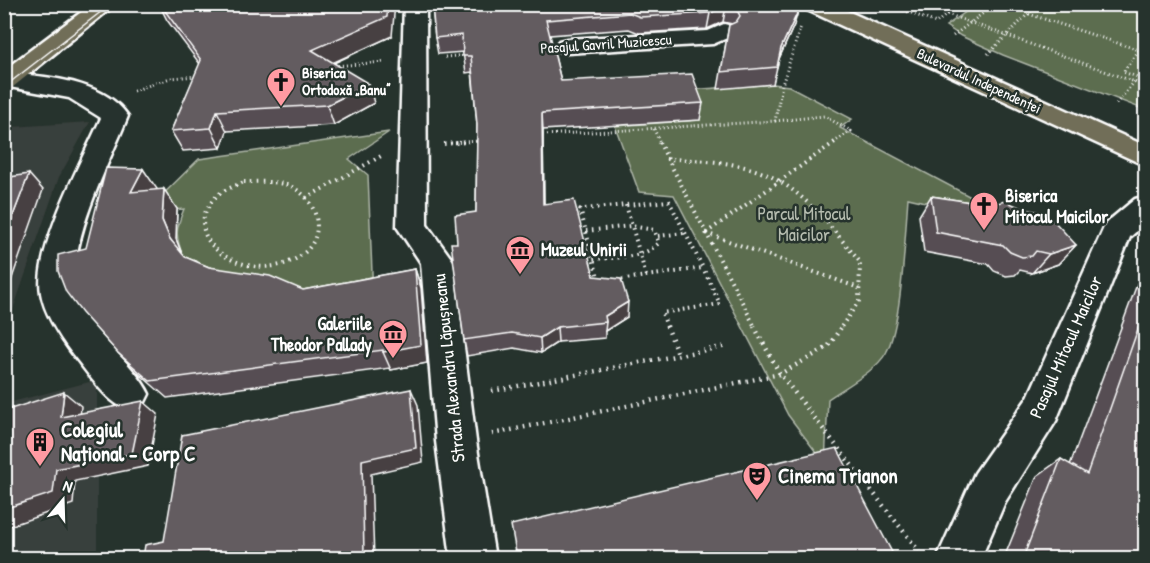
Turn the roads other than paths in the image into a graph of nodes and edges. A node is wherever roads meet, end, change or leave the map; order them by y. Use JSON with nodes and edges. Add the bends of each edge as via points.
{"nodes":[{"id":1,"x":106,"y":4,"type":"edge"},
{"id":2,"x":415,"y":4,"type":"edge"},
{"id":3,"x":813,"y":4,"type":"edge"},
{"id":4,"x":724,"y":31,"type":"dead end"},
{"id":5,"x":567,"y":46,"type":"dead end"},
{"id":6,"x":8,"y":77,"type":"edge"},
{"id":7,"x":1146,"y":157,"type":"edge"},
{"id":8,"x":1146,"y":206,"type":"edge"},
{"id":9,"x":130,"y":394,"type":"dead end"},
{"id":10,"x":473,"y":558,"type":"edge"},
{"id":11,"x":959,"y":558,"type":"edge"}],
"edges":[{"from":1,"to":6,"type":"main road"},
{"from":2,"to":10,"type":"street","name":"Strada Alexandru Lăpușneanu","via":[[412,227],[437,261]]},
{"from":3,"to":7,"type":"main road","name":"Bulevardul Independenței"},
{"from":4,"to":5,"type":"street","name":"Pasajul Gavril Muzicescu","via":[[713,37]]},
{"from":6,"to":9,"type":"street","via":[[58,85],[100,102],[115,116],[60,254],[57,293],[99,362]]},
{"from":8,"to":11,"type":"street","name":"Pasajul Mitocul Maicilor","via":[[1117,231],[1042,410],[990,488]]}]}
